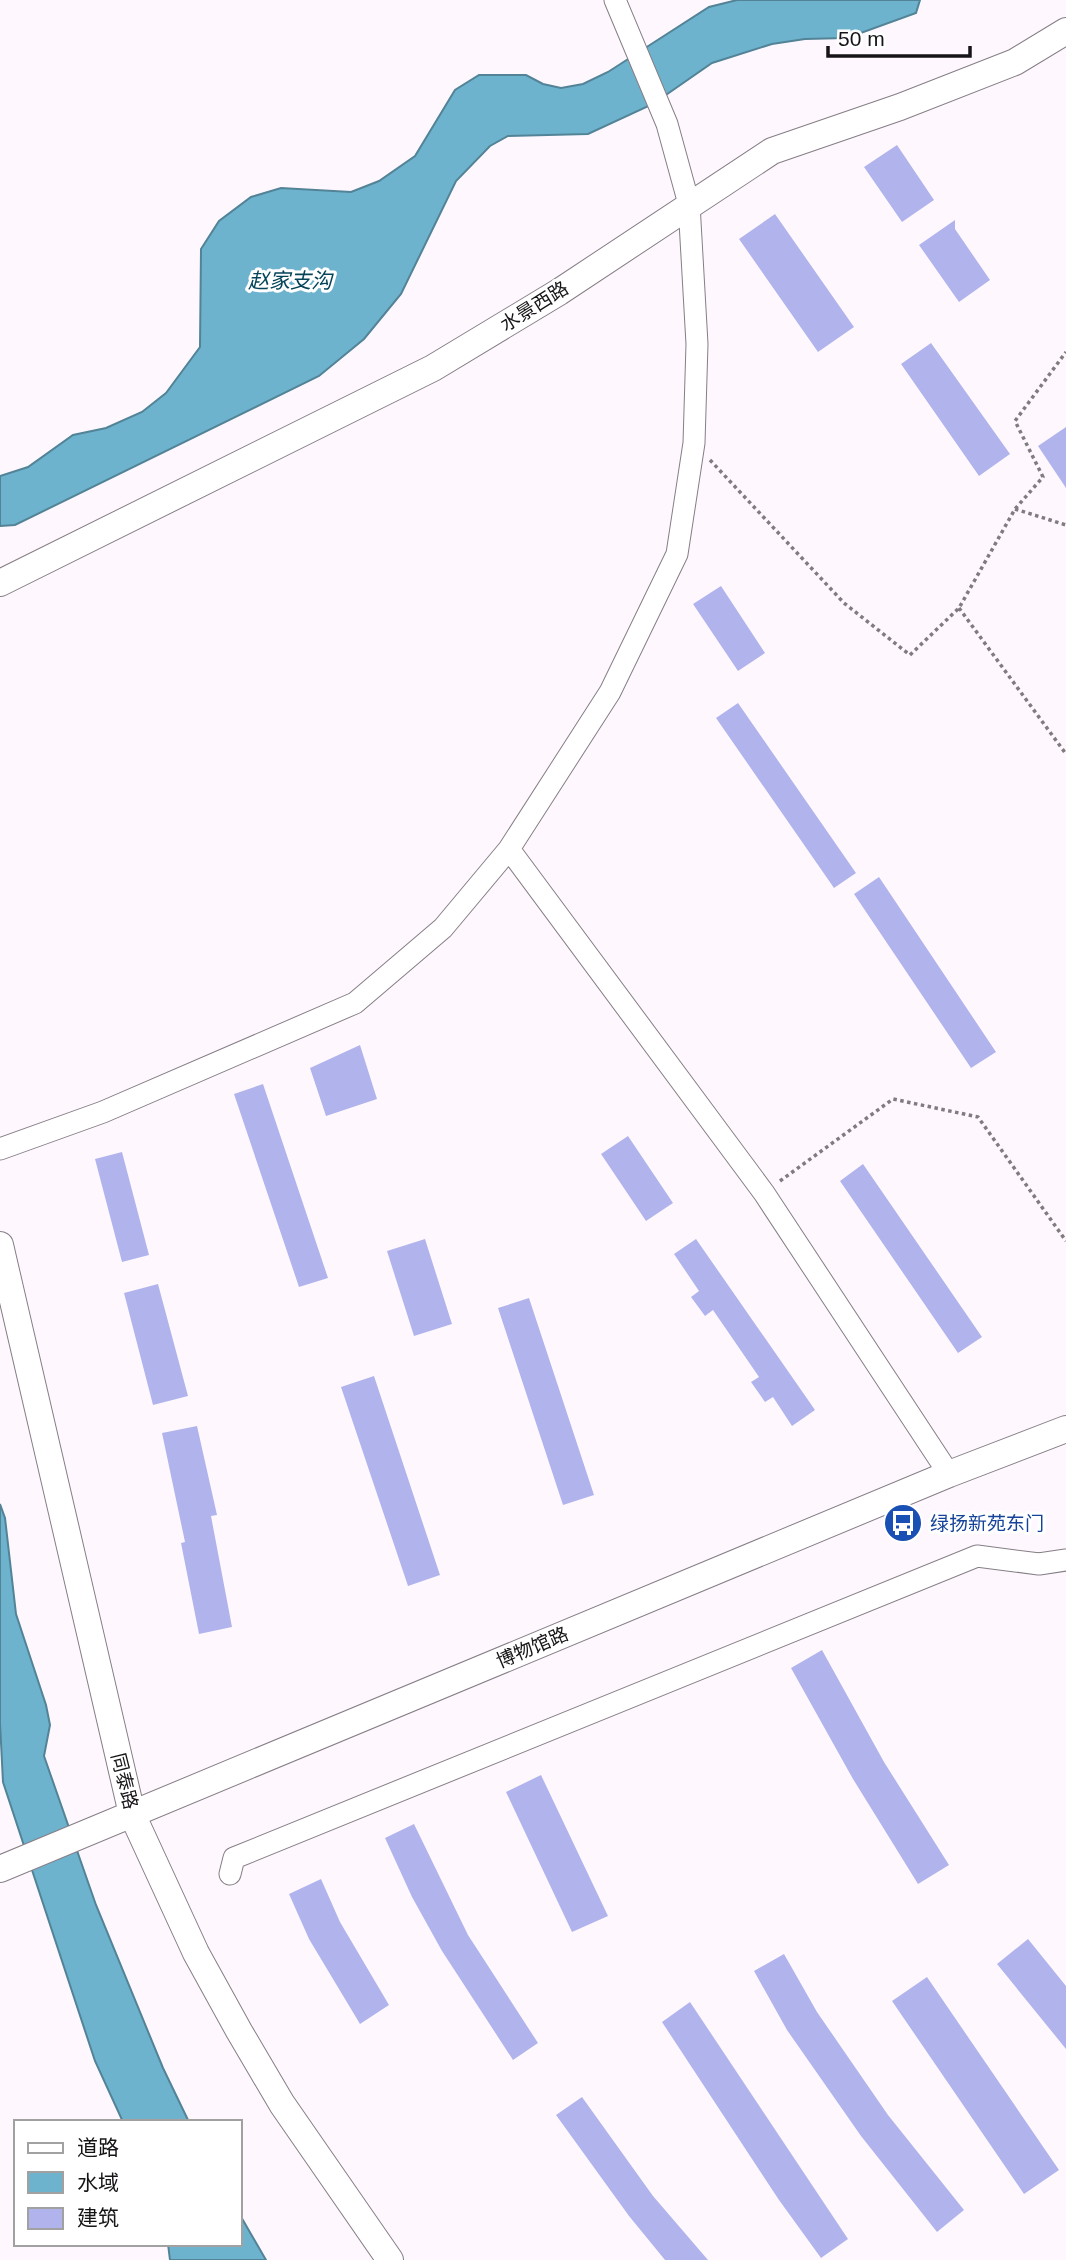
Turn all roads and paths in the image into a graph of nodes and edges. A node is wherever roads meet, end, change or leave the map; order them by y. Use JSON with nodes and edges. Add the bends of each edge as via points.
{"nodes":[{"id":1,"x":615,"y":0,"type":"edge"},
{"id":2,"x":1066,"y":31,"type":"edge"},
{"id":3,"x":689,"y":204,"type":"junction"},
{"id":4,"x":1066,"y":352,"type":"edge"},
{"id":5,"x":694,"y":443,"type":"junction"},
{"id":6,"x":1015,"y":509,"type":"junction"},
{"id":7,"x":1066,"y":525,"type":"edge"},
{"id":8,"x":0,"y":583,"type":"edge"},
{"id":9,"x":959,"y":608,"type":"junction"},
{"id":10,"x":1066,"y":754,"type":"edge"},
{"id":11,"x":509,"y":849,"type":"junction"},
{"id":12,"x":0,"y":1149,"type":"edge"},
{"id":13,"x":764,"y":1193,"type":"junction"},
{"id":14,"x":1066,"y":1241,"type":"edge"},
{"id":15,"x":0,"y":1245,"type":"edge"},
{"id":16,"x":1066,"y":1429,"type":"edge"},
{"id":17,"x":949,"y":1474,"type":"junction"},
{"id":18,"x":1066,"y":1560,"type":"edge"},
{"id":19,"x":132,"y":1814,"type":"junction"},
{"id":20,"x":5,"y":1867,"type":"edge"},
{"id":21,"x":230,"y":1874,"type":"dead end"},
{"id":22,"x":390,"y":2260,"type":"edge"}],
"edges":[{"from":1,"to":3,"type":"street","via":[[667,124]]},
{"from":2,"to":3,"type":"street","name":"水景西路","via":[[1015,62],[772,151]]},
{"from":3,"to":5,"type":"street","via":[[697,344]]},
{"from":3,"to":8,"type":"street","name":"水景西路","via":[[559,292],[433,368]]},
{"from":4,"to":6,"type":"path","via":[[1015,421],[1043,477]]},
{"from":5,"to":9,"type":"path","via":[[844,603],[910,654]]},
{"from":5,"to":11,"type":"street","via":[[677,554],[610,692]]},
{"from":6,"to":7,"type":"path"},
{"from":6,"to":9,"type":"path"},
{"from":9,"to":10,"type":"path"},
{"from":11,"to":12,"type":"street","via":[[443,928],[355,1003],[103,1112]]},
{"from":11,"to":13,"type":"street"},
{"from":13,"to":14,"type":"path","via":[[893,1099],[978,1117]]},
{"from":13,"to":17,"type":"street"},
{"from":15,"to":19,"type":"street","name":"同泰路"},
{"from":16,"to":17,"type":"street","name":"博物馆路"},
{"from":17,"to":19,"type":"street","name":"博物馆路"},
{"from":18,"to":21,"type":"street","via":[[1039,1564],[977,1556],[234,1858]]},
{"from":19,"to":20,"type":"street","name":"博物馆路"},
{"from":19,"to":22,"type":"street","name":"同泰路","via":[[196,1953],[239,2031],[282,2104]]}]}
